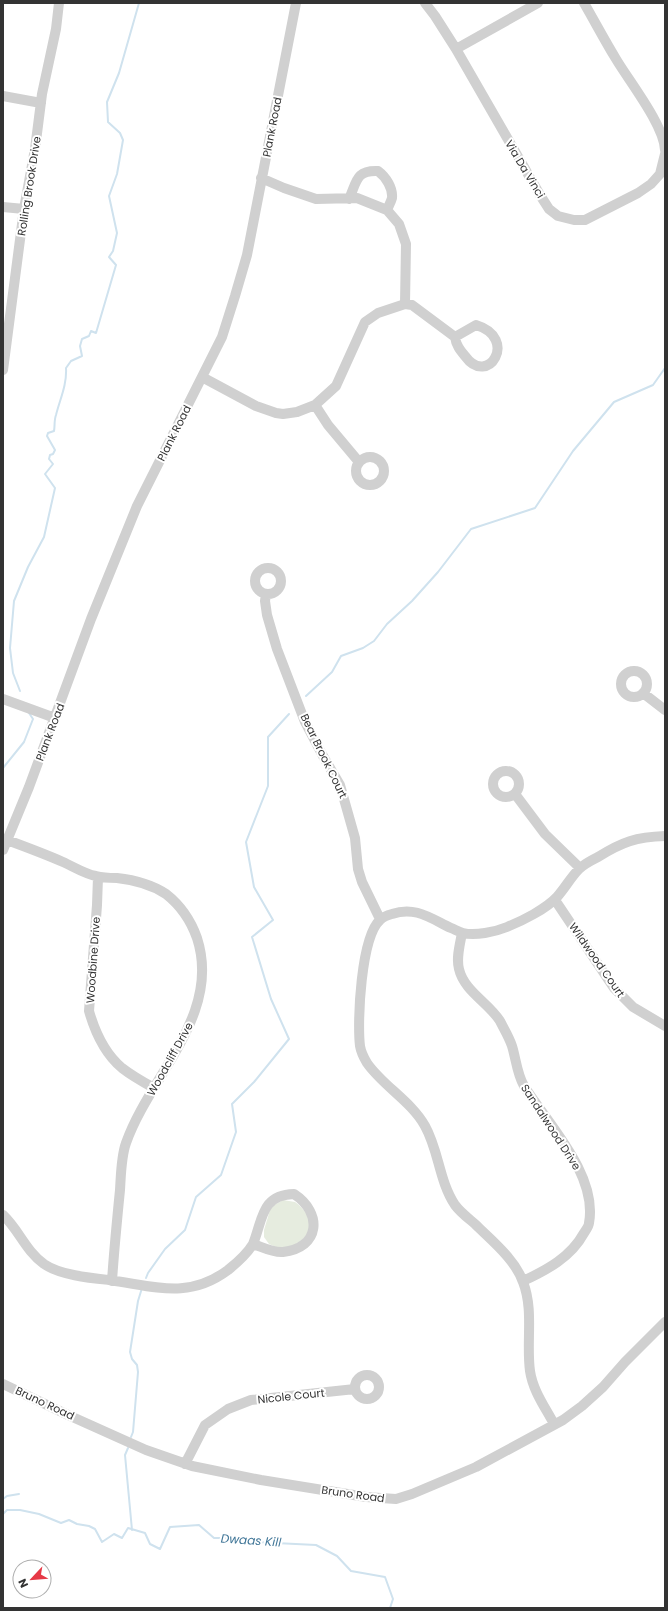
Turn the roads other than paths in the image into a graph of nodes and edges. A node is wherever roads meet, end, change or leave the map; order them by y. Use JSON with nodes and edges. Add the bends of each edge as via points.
{"nodes":[{"id":1,"x":59,"y":3,"type":"edge"},
{"id":2,"x":296,"y":3,"type":"edge"},
{"id":3,"x":425,"y":3,"type":"edge"},
{"id":4,"x":538,"y":3,"type":"edge"},
{"id":5,"x":584,"y":3,"type":"edge"},
{"id":6,"x":456,"y":49,"type":"junction"},
{"id":7,"x":3,"y":96,"type":"edge"},
{"id":8,"x":41,"y":104,"type":"junction"},
{"id":9,"x":665,"y":150,"type":"edge"},
{"id":10,"x":665,"y":154,"type":"edge"},
{"id":11,"x":261,"y":178,"type":"junction"},
{"id":12,"x":349,"y":199,"type":"junction"},
{"id":13,"x":3,"y":207,"type":"edge"},
{"id":14,"x":24,"y":209,"type":"junction"},
{"id":15,"x":387,"y":210,"type":"junction"},
{"id":16,"x":406,"y":304,"type":"junction"},
{"id":17,"x":455,"y":337,"type":"junction"},
{"id":18,"x":3,"y":370,"type":"edge"},
{"id":19,"x":202,"y":377,"type":"junction"},
{"id":20,"x":315,"y":405,"type":"junction"},
{"id":21,"x":359,"y":462,"type":"dead end"},
{"id":22,"x":266,"y":594,"type":"dead end"},
{"id":23,"x":643,"y":693,"type":"dead end"},
{"id":24,"x":3,"y":699,"type":"edge"},
{"id":25,"x":665,"y":710,"type":"edge"},
{"id":26,"x":55,"y":718,"type":"junction"},
{"id":27,"x":515,"y":794,"type":"dead end"},
{"id":28,"x":665,"y":836,"type":"edge"},
{"id":29,"x":5,"y":845,"type":"edge"},
{"id":30,"x":580,"y":868,"type":"junction"},
{"id":31,"x":98,"y":877,"type":"junction"},
{"id":32,"x":555,"y":900,"type":"junction"},
{"id":33,"x":380,"y":920,"type":"junction"},
{"id":34,"x":462,"y":933,"type":"junction"},
{"id":35,"x":665,"y":1026,"type":"edge"},
{"id":36,"x":154,"y":1088,"type":"junction"},
{"id":37,"x":3,"y":1215,"type":"edge"},
{"id":38,"x":253,"y":1244,"type":"junction"},
{"id":39,"x":112,"y":1281,"type":"junction"},
{"id":40,"x":523,"y":1281,"type":"junction"},
{"id":41,"x":665,"y":1322,"type":"edge"},
{"id":42,"x":3,"y":1384,"type":"edge"},
{"id":43,"x":355,"y":1389,"type":"dead end"},
{"id":44,"x":554,"y":1424,"type":"junction"},
{"id":45,"x":185,"y":1464,"type":"junction"}],
"edges":[{"from":1,"to":8,"type":"street","name":"Rolling Brook Drive"},
{"from":2,"to":11,"type":"street","name":"Plank Road"},
{"from":3,"to":6,"type":"street","name":"Via Da Vinci"},
{"from":4,"to":6,"type":"street"},
{"from":5,"to":9,"type":"street","via":[[650,113],[661,134]]},
{"from":6,"to":10,"type":"street","name":"Via Da Vinci","via":[[540,196],[549,209],[558,216],[585,220],[638,194],[660,174]]},
{"from":7,"to":8,"type":"street"},
{"from":8,"to":14,"type":"street","name":"Rolling Brook Drive"},
{"from":11,"to":12,"type":"street","via":[[316,199]]},
{"from":11,"to":19,"type":"street","name":"Plank Road","via":[[247,255],[236,296],[222,337]]},
{"from":12,"to":15,"type":"street","via":[[357,198]]},
{"from":12,"to":15,"type":"street","via":[[363,172],[378,171],[388,181],[391,189],[392,198]]},
{"from":13,"to":14,"type":"street"},
{"from":14,"to":18,"type":"street","name":"Rolling Brook Drive"},
{"from":15,"to":16,"type":"street","via":[[399,224],[406,244]]},
{"from":16,"to":17,"type":"street","via":[[412,305]]},
{"from":16,"to":20,"type":"street","via":[[378,313],[365,322],[336,386]]},
{"from":17,"to":17,"type":"street","via":[[466,359],[475,366],[484,367],[493,363],[497,356],[498,346],[494,337],[483,327],[476,325]]},
{"from":19,"to":20,"type":"street","via":[[256,406],[276,413],[289,414]]},
{"from":19,"to":26,"type":"street","name":"Plank Road","via":[[137,506],[91,618]]},
{"from":20,"to":21,"type":"street"},
{"from":22,"to":33,"type":"street","name":"Bear Brook Court","via":[[266,610],[277,649],[306,722],[340,785],[355,838],[358,869]]},
{"from":23,"to":25,"type":"street"},
{"from":24,"to":26,"type":"street"},
{"from":26,"to":29,"type":"street","name":"Plank Road"},
{"from":27,"to":30,"type":"street","via":[[545,834]]},
{"from":28,"to":30,"type":"street","via":[[639,838],[618,844]]},
{"from":29,"to":31,"type":"street","name":"Woodcliff Drive","via":[[34,850]]},
{"from":30,"to":32,"type":"street"},
{"from":31,"to":36,"type":"street","name":"Woodbine Drive","via":[[89,1011],[101,1043],[110,1055],[122,1068]]},
{"from":31,"to":36,"type":"street","name":"Woodcliff Drive","via":[[148,884],[167,895],[187,917],[200,948],[202,980],[194,1013],[186,1033]]},
{"from":32,"to":34,"type":"street","via":[[505,928],[484,933]]},
{"from":32,"to":35,"type":"street","name":"Wildwood Court","via":[[614,988],[630,1004]]},
{"from":33,"to":34,"type":"street","via":[[405,910]]},
{"from":33,"to":40,"type":"street","via":[[369,939],[363,966],[360,1048],[366,1062],[375,1073],[415,1112],[425,1126],[444,1182],[456,1205],[510,1259]]},
{"from":34,"to":40,"type":"street","name":"Sandalwood Drive","via":[[459,952],[462,978],[495,1013],[504,1028],[523,1084],[564,1143],[588,1193],[589,1224],[580,1240],[554,1265]]},
{"from":36,"to":39,"type":"street","name":"Woodcliff Drive","via":[[126,1143]]},
{"from":37,"to":39,"type":"street","via":[[29,1250],[45,1264],[72,1274]]},
{"from":38,"to":38,"type":"street","via":[[266,1208],[274,1198],[294,1194],[303,1200],[313,1216],[314,1227],[308,1241],[282,1252]]},
{"from":38,"to":39,"type":"street","via":[[235,1265],[220,1276],[187,1289]]},
{"from":40,"to":44,"type":"street","via":[[527,1300],[530,1374],[536,1392]]},
{"from":41,"to":44,"type":"street","name":"Bruno Road","via":[[624,1362],[603,1387],[582,1406]]},
{"from":42,"to":45,"type":"street","name":"Bruno Road","via":[[146,1450]]},
{"from":43,"to":45,"type":"street","name":"Nicole Court","via":[[251,1400],[228,1409],[205,1425]]},
{"from":44,"to":45,"type":"street","name":"Bruno Road","via":[[471,1469],[396,1499],[366,1497],[261,1480]]}]}
